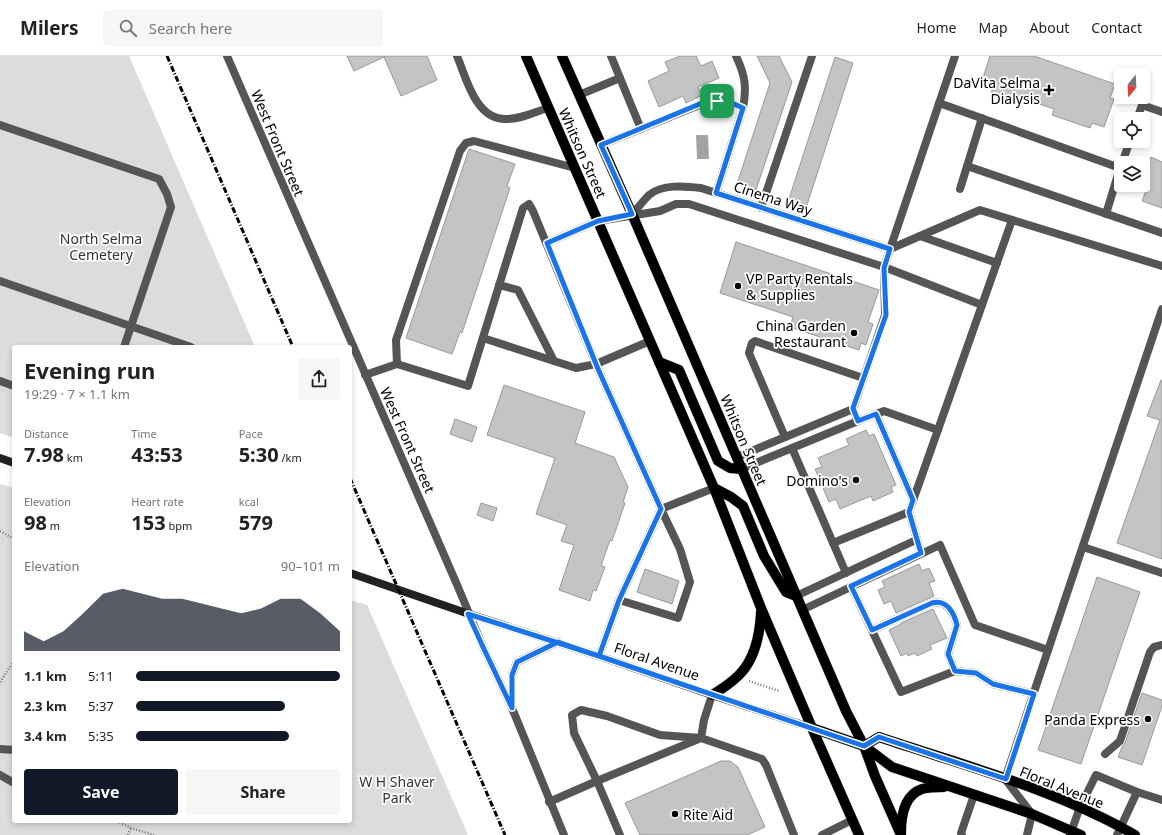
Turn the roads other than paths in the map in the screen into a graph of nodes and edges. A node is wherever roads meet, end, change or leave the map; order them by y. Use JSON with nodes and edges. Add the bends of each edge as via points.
{"nodes":[{"id":1,"x":226,"y":56,"type":"edge"},
{"id":2,"x":457,"y":56,"type":"edge"},
{"id":3,"x":526,"y":56,"type":"edge"},
{"id":4,"x":562,"y":56,"type":"edge"},
{"id":5,"x":611,"y":56,"type":"edge"},
{"id":6,"x":736,"y":56,"type":"edge"},
{"id":7,"x":812,"y":56,"type":"edge"},
{"id":8,"x":955,"y":56,"type":"edge"},
{"id":9,"x":620,"y":78,"type":"junction"},
{"id":10,"x":579,"y":95,"type":"junction"},
{"id":11,"x":939,"y":103,"type":"junction"},
{"id":12,"x":548,"y":108,"type":"junction"},
{"id":13,"x":743,"y":108,"type":"junction"},
{"id":14,"x":1140,"y":112,"type":"edge"},
{"id":15,"x":1162,"y":112,"type":"edge"},
{"id":16,"x":982,"y":118,"type":"junction"},
{"id":17,"x":0,"y":125,"type":"edge"},
{"id":18,"x":641,"y":129,"type":"junction"},
{"id":19,"x":601,"y":145,"type":"junction"},
{"id":20,"x":1114,"y":164,"type":"edge"},
{"id":21,"x":967,"y":166,"type":"junction"},
{"id":22,"x":575,"y":168,"type":"junction"},
{"id":23,"x":1114,"y":188,"type":"edge"},
{"id":24,"x":960,"y":189,"type":"dead end"},
{"id":25,"x":716,"y":193,"type":"junction"},
{"id":26,"x":761,"y":208,"type":"junction"},
{"id":27,"x":632,"y":214,"type":"junction"},
{"id":28,"x":1106,"y":214,"type":"junction"},
{"id":29,"x":1012,"y":220,"type":"junction"},
{"id":30,"x":598,"y":221,"type":"junction"},
{"id":31,"x":1162,"y":233,"type":"edge"},
{"id":32,"x":920,"y":236,"type":"junction"},
{"id":33,"x":547,"y":243,"type":"junction"},
{"id":34,"x":890,"y":249,"type":"junction"},
{"id":35,"x":997,"y":263,"type":"junction"},
{"id":36,"x":1162,"y":266,"type":"edge"},
{"id":37,"x":884,"y":268,"type":"junction"},
{"id":38,"x":0,"y":281,"type":"edge"},
{"id":39,"x":499,"y":285,"type":"junction"},
{"id":40,"x":982,"y":305,"type":"junction"},
{"id":41,"x":1162,"y":309,"type":"edge"},
{"id":42,"x":131,"y":326,"type":"junction"},
{"id":43,"x":483,"y":338,"type":"junction"},
{"id":44,"x":650,"y":341,"type":"junction"},
{"id":45,"x":125,"y":345,"type":"edge"},
{"id":46,"x":185,"y":345,"type":"edge"},
{"id":47,"x":352,"y":345,"type":"edge"},
{"id":48,"x":352,"y":345,"type":"edge"},
{"id":49,"x":554,"y":361,"type":"junction"},
{"id":50,"x":659,"y":362,"type":"junction"},
{"id":51,"x":397,"y":364,"type":"junction"},
{"id":52,"x":596,"y":364,"type":"junction"},
{"id":53,"x":365,"y":375,"type":"junction"},
{"id":54,"x":863,"y":378,"type":"junction"},
{"id":55,"x":0,"y":381,"type":"edge"},
{"id":56,"x":12,"y":385,"type":"edge"},
{"id":57,"x":853,"y":408,"type":"junction"},
{"id":58,"x":876,"y":414,"type":"junction"},
{"id":59,"x":858,"y":421,"type":"junction"},
{"id":60,"x":938,"y":430,"type":"junction"},
{"id":61,"x":785,"y":437,"type":"junction"},
{"id":62,"x":792,"y":448,"type":"junction"},
{"id":63,"x":736,"y":457,"type":"junction"},
{"id":64,"x":0,"y":458,"type":"edge"},
{"id":65,"x":12,"y":462,"type":"edge"},
{"id":66,"x":741,"y":469,"type":"junction"},
{"id":67,"x":714,"y":488,"type":"junction"},
{"id":68,"x":913,"y":500,"type":"junction"},
{"id":69,"x":661,"y":509,"type":"junction"},
{"id":70,"x":909,"y":512,"type":"junction"},
{"id":71,"x":916,"y":540,"type":"junction"},
{"id":72,"x":833,"y":543,"type":"junction"},
{"id":73,"x":1083,"y":547,"type":"junction"},
{"id":74,"x":921,"y":553,"type":"junction"},
{"id":75,"x":846,"y":573,"type":"junction"},
{"id":76,"x":1162,"y":573,"type":"edge"},
{"id":77,"x":352,"y":574,"type":"edge"},
{"id":78,"x":851,"y":586,"type":"junction"},
{"id":79,"x":796,"y":596,"type":"junction"},
{"id":80,"x":619,"y":600,"type":"junction"},
{"id":81,"x":761,"y":608,"type":"junction"},
{"id":82,"x":802,"y":610,"type":"junction"},
{"id":83,"x":468,"y":614,"type":"junction"},
{"id":84,"x":872,"y":630,"type":"junction"},
{"id":85,"x":558,"y":642,"type":"junction"},
{"id":86,"x":1162,"y":645,"type":"edge"},
{"id":87,"x":1048,"y":650,"type":"junction"},
{"id":88,"x":599,"y":656,"type":"junction"},
{"id":89,"x":955,"y":671,"type":"junction"},
{"id":90,"x":1034,"y":694,"type":"junction"},
{"id":91,"x":712,"y":695,"type":"junction"},
{"id":92,"x":512,"y":708,"type":"junction"},
{"id":93,"x":812,"y":728,"type":"junction"},
{"id":94,"x":701,"y":738,"type":"junction"},
{"id":95,"x":864,"y":746,"type":"junction"},
{"id":96,"x":0,"y":749,"type":"edge"},
{"id":97,"x":12,"y":750,"type":"edge"},
{"id":98,"x":1105,"y":754,"type":"dead end"},
{"id":99,"x":0,"y":775,"type":"edge"},
{"id":100,"x":1006,"y":779,"type":"junction"},
{"id":101,"x":597,"y":781,"type":"junction"},
{"id":102,"x":12,"y":782,"type":"edge"},
{"id":103,"x":950,"y":787,"type":"junction"},
{"id":104,"x":1137,"y":792,"type":"junction"},
{"id":105,"x":974,"y":795,"type":"junction"},
{"id":106,"x":1162,"y":800,"type":"edge"},
{"id":107,"x":549,"y":802,"type":"junction"},
{"id":108,"x":1080,"y":807,"type":"junction"},
{"id":109,"x":1032,"y":814,"type":"junction"},
{"id":110,"x":852,"y":820,"type":"junction"},
{"id":111,"x":1119,"y":831,"type":"edge"},
{"id":112,"x":1070,"y":833,"type":"edge"},
{"id":113,"x":961,"y":834,"type":"edge"},
{"id":114,"x":564,"y":835,"type":"edge"},
{"id":115,"x":620,"y":835,"type":"edge"},
{"id":116,"x":794,"y":835,"type":"edge"},
{"id":117,"x":822,"y":835,"type":"edge"},
{"id":118,"x":859,"y":835,"type":"edge"},
{"id":119,"x":901,"y":835,"type":"edge"},
{"id":120,"x":1027,"y":835,"type":"edge"},
{"id":121,"x":1081,"y":835,"type":"edge"},
{"id":122,"x":1135,"y":835,"type":"edge"}],
"edges":[{"from":1,"to":47,"type":"street","name":"West Front Street"},
{"from":2,"to":12,"type":"street","via":[[477,103],[488,114],[502,119],[512,119]]},
{"from":3,"to":12,"type":"main road","name":"Whitson Street"},
{"from":4,"to":10,"type":"main road","name":"Whitson Street"},
{"from":5,"to":9,"type":"street"},
{"from":6,"to":13,"type":"street","via":[[746,84]]},
{"from":7,"to":26,"type":"street"},
{"from":8,"to":11,"type":"street"},
{"from":9,"to":10,"type":"street"},
{"from":9,"to":18,"type":"street"},
{"from":10,"to":19,"type":"main road","name":"Whitson Street"},
{"from":11,"to":16,"type":"street"},
{"from":11,"to":34,"type":"street"},
{"from":12,"to":22,"type":"main road","name":"Whitson Street"},
{"from":13,"to":18,"type":"street","via":[[709,101]]},
{"from":13,"to":25,"type":"street"},
{"from":14,"to":15,"type":"street","via":[[1142,105]]},
{"from":16,"to":20,"type":"street"},
{"from":16,"to":21,"type":"street"},
{"from":17,"to":42,"type":"street","via":[[159,179],[171,207]]},
{"from":18,"to":19,"type":"street"},
{"from":19,"to":27,"type":"main road","name":"Whitson Street"},
{"from":21,"to":24,"type":"street"},
{"from":21,"to":28,"type":"street"},
{"from":22,"to":30,"type":"main road","name":"Whitson Street"},
{"from":22,"to":51,"type":"street","via":[[474,141],[466,143],[460,151],[396,340]]},
{"from":23,"to":28,"type":"street"},
{"from":25,"to":26,"type":"street","name":"Cinema Way"},
{"from":25,"to":27,"type":"street","name":"Cinema Way","via":[[701,188],[676,186],[650,194]]},
{"from":26,"to":34,"type":"street","name":"Cinema Way"},
{"from":27,"to":30,"type":"street"},
{"from":27,"to":37,"type":"street","via":[[660,211],[676,204],[689,204]]},
{"from":27,"to":63,"type":"main road","name":"Whitson Street"},
{"from":28,"to":31,"type":"street"},
{"from":29,"to":32,"type":"street","via":[[980,210]]},
{"from":29,"to":35,"type":"street"},
{"from":29,"to":36,"type":"street"},
{"from":30,"to":33,"type":"street"},
{"from":30,"to":44,"type":"main road","name":"Whitson Street"},
{"from":32,"to":34,"type":"street"},
{"from":32,"to":35,"type":"street"},
{"from":33,"to":39,"type":"street","via":[[529,204],[523,208]]},
{"from":33,"to":52,"type":"street"},
{"from":34,"to":37,"type":"street"},
{"from":35,"to":40,"type":"street"},
{"from":37,"to":40,"type":"street"},
{"from":37,"to":54,"type":"street","via":[[886,315]]},
{"from":38,"to":42,"type":"street"},
{"from":39,"to":43,"type":"street"},
{"from":39,"to":49,"type":"street","via":[[518,290]]},
{"from":40,"to":60,"type":"street"},
{"from":41,"to":73,"type":"street"},
{"from":42,"to":45,"type":"street"},
{"from":42,"to":46,"type":"street"},
{"from":43,"to":49,"type":"street"},
{"from":43,"to":51,"type":"street","via":[[468,386]]},
{"from":44,"to":50,"type":"main road","name":"Whitson Street"},
{"from":44,"to":52,"type":"street"},
{"from":48,"to":53,"type":"street","name":"West Front Street"},
{"from":49,"to":52,"type":"street","via":[[576,368]]},
{"from":50,"to":66,"type":"main road","via":[[679,370],[718,461],[730,468]]},
{"from":50,"to":67,"type":"main road","name":"Whitson Street"},
{"from":51,"to":53,"type":"street"},
{"from":52,"to":69,"type":"street"},
{"from":53,"to":83,"type":"street","name":"West Front Street"},
{"from":54,"to":57,"type":"street"},
{"from":54,"to":61,"type":"street","via":[[752,343],[749,353]]},
{"from":55,"to":56,"type":"street"},
{"from":57,"to":59,"type":"street"},
{"from":57,"to":61,"type":"street"},
{"from":58,"to":59,"type":"street"},
{"from":58,"to":60,"type":"street","via":[[884,411]]},
{"from":58,"to":68,"type":"street"},
{"from":59,"to":62,"type":"street"},
{"from":60,"to":68,"type":"street"},
{"from":61,"to":63,"type":"street"},
{"from":62,"to":66,"type":"street"},
{"from":62,"to":72,"type":"street"},
{"from":63,"to":66,"type":"main road","name":"Whitson Street"},
{"from":64,"to":65,"type":"main road"},
{"from":66,"to":79,"type":"main road","name":"Whitson Street"},
{"from":67,"to":69,"type":"street"},
{"from":67,"to":79,"type":"main road","via":[[743,506],[764,556],[786,592]]},
{"from":67,"to":81,"type":"main road","name":"Whitson Street"},
{"from":68,"to":70,"type":"street"},
{"from":69,"to":80,"type":"street"},
{"from":69,"to":80,"type":"street","via":[[680,549],[690,582],[678,618]]},
{"from":70,"to":71,"type":"street"},
{"from":70,"to":72,"type":"street"},
{"from":71,"to":74,"type":"street"},
{"from":71,"to":75,"type":"street"},
{"from":72,"to":75,"type":"street"},
{"from":73,"to":76,"type":"street"},
{"from":73,"to":87,"type":"street"},
{"from":74,"to":78,"type":"street"},
{"from":74,"to":87,"type":"street","via":[[940,545],[975,625]]},
{"from":75,"to":79,"type":"street"},
{"from":77,"to":83,"type":"main road","name":"Floral Avenue"},
{"from":78,"to":82,"type":"street"},
{"from":78,"to":84,"type":"street"},
{"from":79,"to":82,"type":"main road","name":"Whitson Street"},
{"from":80,"to":88,"type":"street"},
{"from":81,"to":91,"type":"main road","via":[[758,637],[746,667],[734,680]]},
{"from":81,"to":93,"type":"main road","name":"Whitson Street"},
{"from":82,"to":95,"type":"main road","name":"Whitson Street"},
{"from":83,"to":85,"type":"main road","name":"Floral Avenue"},
{"from":83,"to":92,"type":"street","name":"West Front Street"},
{"from":84,"to":89,"type":"street","via":[[901,692]]},
{"from":84,"to":89,"type":"street","via":[[932,603],[943,604],[950,609],[957,625],[948,654]]},
{"from":85,"to":88,"type":"main road","name":"Floral Avenue"},
{"from":85,"to":92,"type":"main road","via":[[517,662],[512,675]]},
{"from":86,"to":98,"type":"street","via":[[1154,647],[1150,652],[1120,741]]},
{"from":87,"to":90,"type":"street"},
{"from":88,"to":91,"type":"main road","name":"Floral Avenue"},
{"from":89,"to":90,"type":"street","via":[[976,673],[993,684]]},
{"from":90,"to":100,"type":"street"},
{"from":91,"to":93,"type":"main road","name":"Floral Avenue"},
{"from":91,"to":94,"type":"street"},
{"from":92,"to":107,"type":"street","name":"West Front Street"},
{"from":93,"to":95,"type":"main road","name":"Floral Avenue"},
{"from":93,"to":110,"type":"main road","name":"Whitson Street"},
{"from":94,"to":101,"type":"street"},
{"from":94,"to":101,"type":"street","via":[[660,735],[607,716],[581,710],[572,715],[574,733]]},
{"from":94,"to":116,"type":"street","via":[[762,758]]},
{"from":95,"to":100,"type":"main road","name":"Floral Avenue","via":[[879,737]]},
{"from":95,"to":103,"type":"main road","name":"Floral Avenue","via":[[892,767]]},
{"from":95,"to":119,"type":"main road","name":"Whitson Street"},
{"from":96,"to":97,"type":"street"},
{"from":99,"to":102,"type":"street"},
{"from":100,"to":108,"type":"main road","name":"Floral Avenue"},
{"from":100,"to":109,"type":"street"},
{"from":101,"to":107,"type":"street"},
{"from":101,"to":115,"type":"street"},
{"from":103,"to":105,"type":"main road","name":"Floral Avenue"},
{"from":103,"to":119,"type":"main road","via":[[929,787],[912,796],[903,813]]},
{"from":104,"to":106,"type":"street"},
{"from":104,"to":108,"type":"street","via":[[1096,775]]},
{"from":104,"to":111,"type":"street"},
{"from":105,"to":109,"type":"main road","name":"Floral Avenue"},
{"from":105,"to":113,"type":"street"},
{"from":107,"to":114,"type":"street","name":"West Front Street"},
{"from":108,"to":111,"type":"main road","name":"Floral Avenue"},
{"from":108,"to":112,"type":"street"},
{"from":109,"to":112,"type":"main road","name":"Floral Avenue"},
{"from":109,"to":120,"type":"street"},
{"from":110,"to":117,"type":"street"},
{"from":110,"to":118,"type":"main road","name":"Whitson Street"},
{"from":111,"to":122,"type":"main road","name":"Floral Avenue"},
{"from":112,"to":121,"type":"main road","name":"Floral Avenue"}]}
